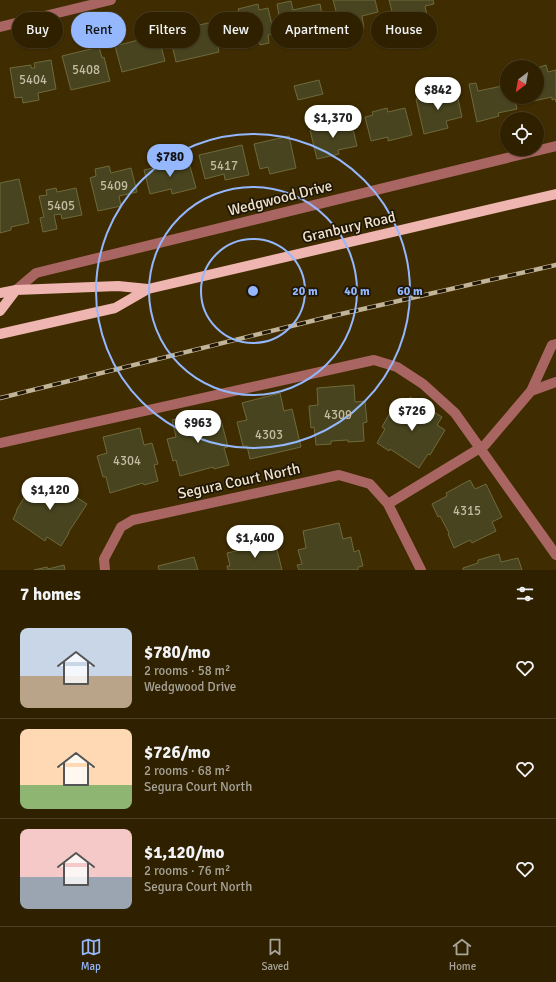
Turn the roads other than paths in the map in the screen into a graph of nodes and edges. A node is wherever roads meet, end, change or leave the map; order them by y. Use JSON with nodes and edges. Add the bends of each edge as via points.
{"nodes":[{"id":1,"x":111,"y":0,"type":"edge"},
{"id":2,"x":0,"y":27,"type":"edge"},
{"id":3,"x":556,"y":146,"type":"edge"},
{"id":4,"x":556,"y":194,"type":"edge"},
{"id":5,"x":148,"y":289,"type":"junction"},
{"id":6,"x":16,"y":290,"type":"junction"},
{"id":7,"x":0,"y":293,"type":"edge"},
{"id":8,"x":0,"y":312,"type":"edge"},
{"id":9,"x":0,"y":334,"type":"edge"},
{"id":10,"x":556,"y":344,"type":"edge"},
{"id":11,"x":556,"y":382,"type":"edge"},
{"id":12,"x":531,"y":392,"type":"junction"},
{"id":13,"x":0,"y":443,"type":"edge"},
{"id":14,"x":480,"y":449,"type":"junction"},
{"id":15,"x":388,"y":504,"type":"junction"},
{"id":16,"x":556,"y":555,"type":"edge"},
{"id":17,"x":105,"y":570,"type":"edge"},
{"id":18,"x":421,"y":570,"type":"edge"}],
"edges":[{"from":1,"to":2,"type":"street"},
{"from":3,"to":6,"type":"street","name":"Wedgwood Drive","via":[[36,273]]},
{"from":4,"to":5,"type":"main road","name":"Granbury Road"},
{"from":5,"to":6,"type":"main road","name":"Granbury Road","via":[[118,286]]},
{"from":5,"to":9,"type":"main road","name":"Granbury Road","via":[[115,308]]},
{"from":6,"to":7,"type":"main road","name":"Granbury Road"},
{"from":6,"to":8,"type":"main road"},
{"from":10,"to":12,"type":"street","via":[[552,345]]},
{"from":11,"to":12,"type":"street"},
{"from":12,"to":14,"type":"street"},
{"from":13,"to":14,"type":"street","via":[[374,360],[397,367],[422,384],[455,413]]},
{"from":14,"to":15,"type":"street"},
{"from":14,"to":16,"type":"street"},
{"from":15,"to":17,"type":"street","name":"Segura Court North","via":[[370,484],[339,475],[162,513],[134,520],[122,527],[104,559]]},
{"from":15,"to":18,"type":"street","name":"Segura Court North"}]}
